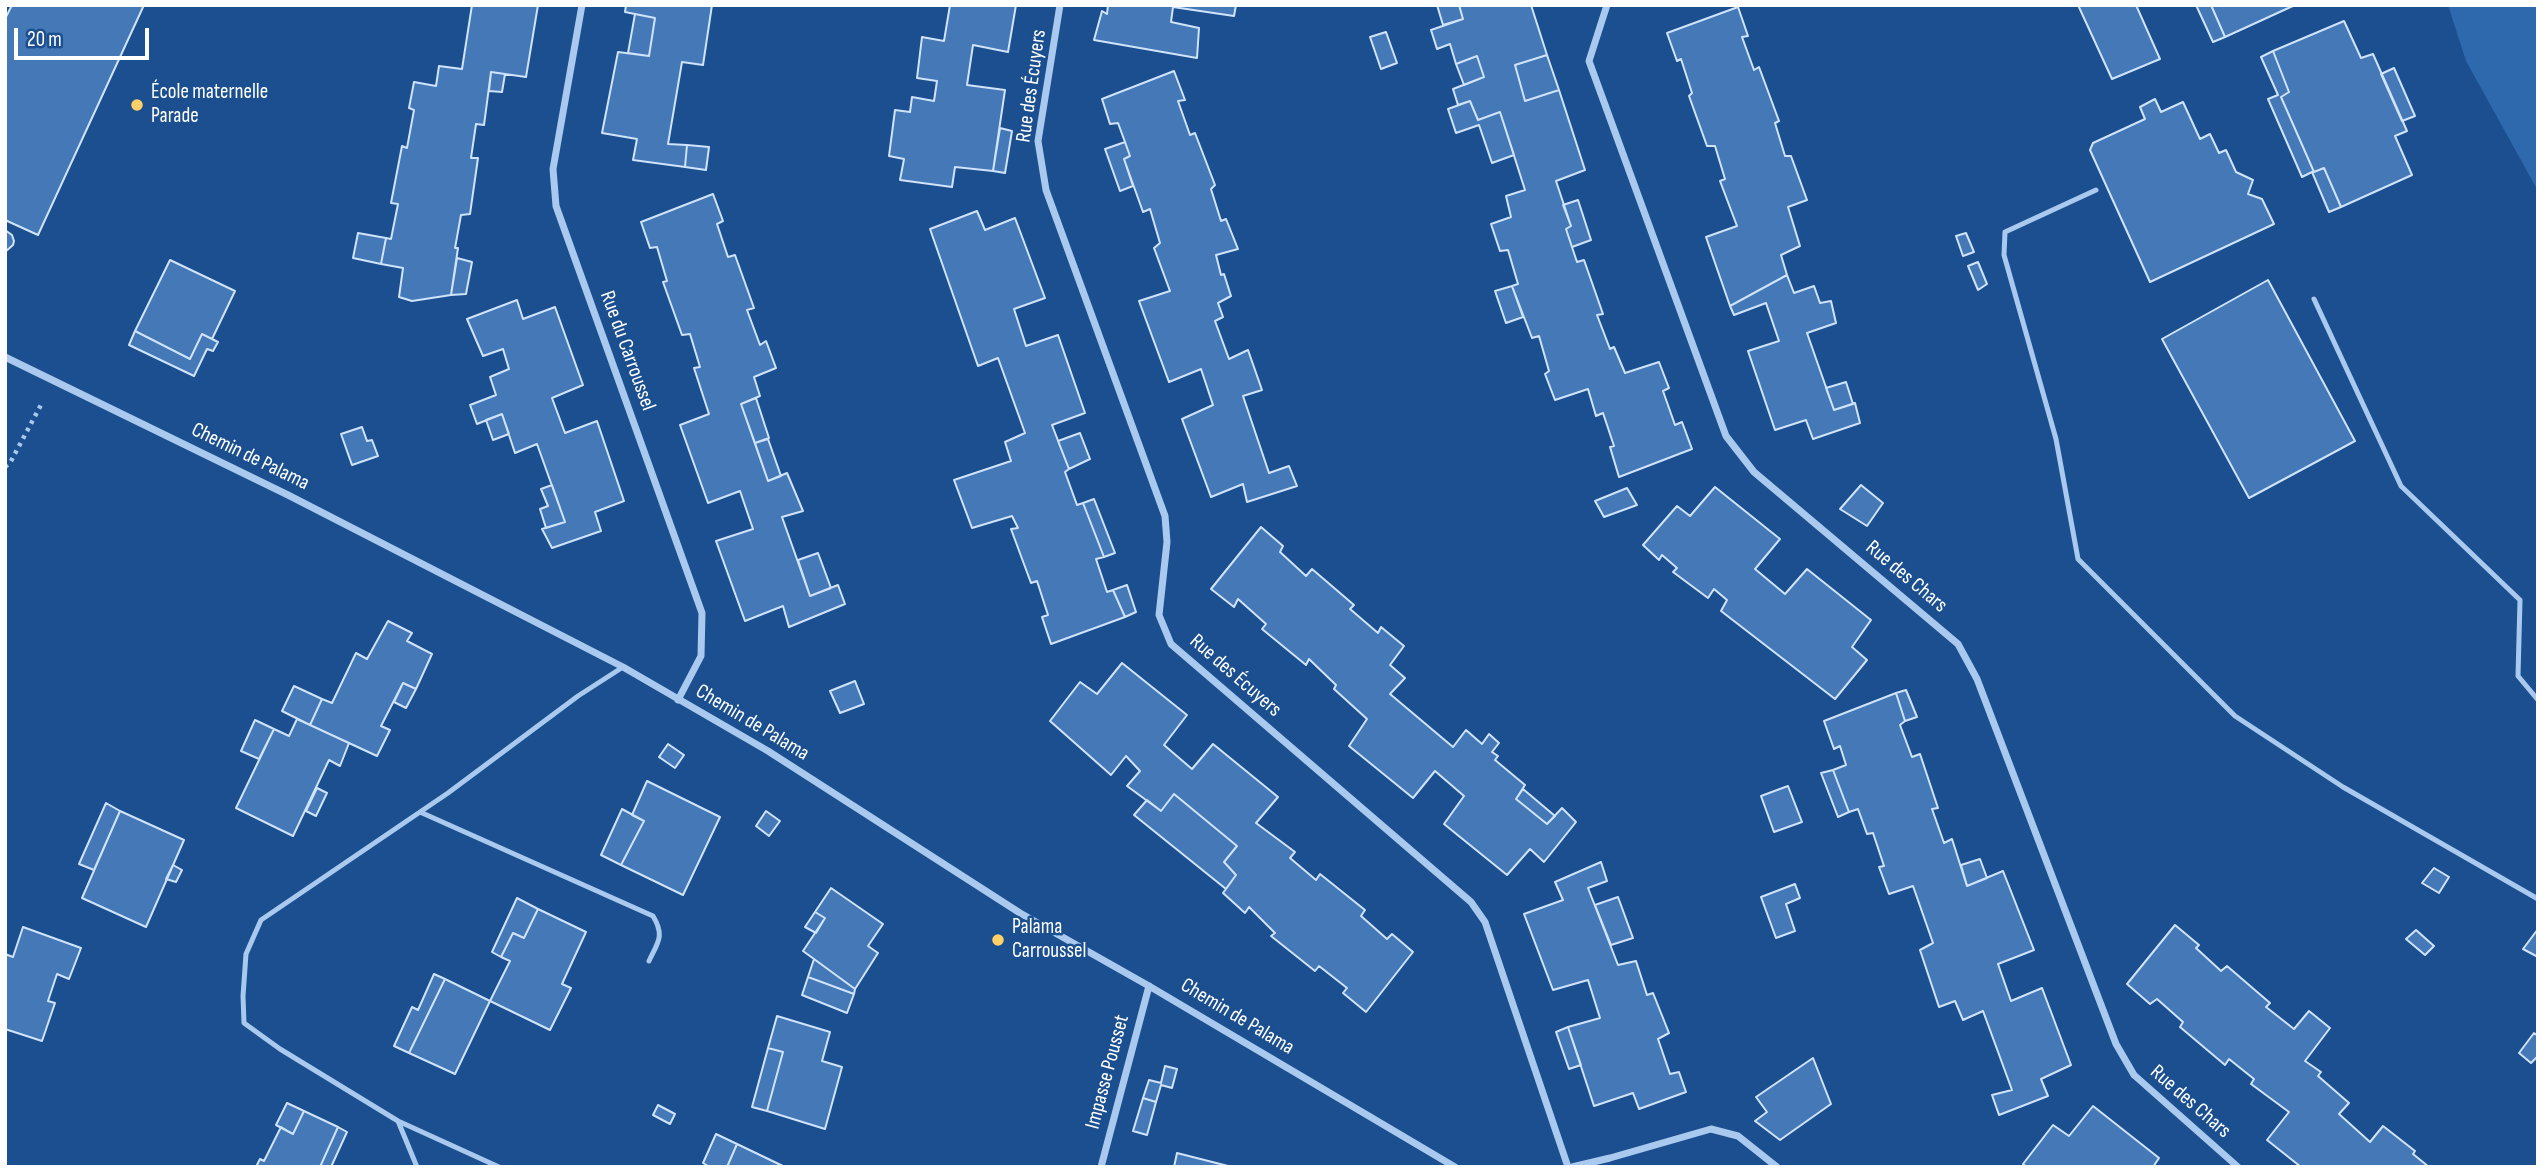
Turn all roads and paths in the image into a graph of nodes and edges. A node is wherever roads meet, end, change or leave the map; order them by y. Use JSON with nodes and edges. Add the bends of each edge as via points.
{"nodes":[{"id":1,"x":582,"y":5,"type":"edge"},
{"id":2,"x":1060,"y":5,"type":"edge"},
{"id":3,"x":1607,"y":5,"type":"edge"},
{"id":4,"x":2096,"y":190,"type":"dead end"},
{"id":5,"x":2314,"y":299,"type":"dead end"},
{"id":6,"x":5,"y":357,"type":"edge"},
{"id":7,"x":54,"y":381,"type":"junction"},
{"id":8,"x":5,"y":467,"type":"edge"},
{"id":9,"x":623,"y":667,"type":"junction"},
{"id":10,"x":678,"y":700,"type":"junction"},
{"id":11,"x":2538,"y":700,"type":"edge"},
{"id":12,"x":420,"y":813,"type":"junction"},
{"id":13,"x":2538,"y":898,"type":"edge"},
{"id":14,"x":649,"y":961,"type":"dead end"},
{"id":15,"x":1149,"y":986,"type":"junction"},
{"id":16,"x":398,"y":1121,"type":"junction"},
{"id":17,"x":416,"y":1167,"type":"edge"},
{"id":18,"x":499,"y":1167,"type":"edge"},
{"id":19,"x":1101,"y":1167,"type":"edge"},
{"id":20,"x":1455,"y":1167,"type":"edge"},
{"id":21,"x":1570,"y":1167,"type":"edge"},
{"id":22,"x":1777,"y":1167,"type":"edge"},
{"id":23,"x":2238,"y":1167,"type":"edge"}],
"edges":[{"from":1,"to":10,"type":"street","name":"Rue du Carroussel","via":[[553,169],[556,206],[702,613],[701,656]]},
{"from":2,"to":21,"type":"street","name":"Rue des Écuyers","via":[[1038,141],[1046,190],[1165,516],[1167,542],[1159,615],[1171,644],[1472,902],[1485,922]]},
{"from":3,"to":23,"type":"street","name":"Rue des Chars","via":[[1588,61],[1726,436],[1754,472],[1958,644],[1977,679],[2116,1044],[2134,1075]]},
{"from":4,"to":13,"type":"lane","via":[[2006,232],[2004,255],[2056,439],[2078,559],[2235,716],[2343,787]]},
{"from":5,"to":11,"type":"lane","via":[[2401,486],[2520,600],[2518,676]]},
{"from":6,"to":7,"type":"street","name":"Chemin de Palama"},
{"from":7,"to":8,"type":"path"},
{"from":7,"to":9,"type":"street","name":"Chemin de Palama"},
{"from":9,"to":10,"type":"street","name":"Chemin de Palama"},
{"from":9,"to":12,"type":"lane","via":[[578,695]]},
{"from":10,"to":15,"type":"street","name":"Chemin de Palama","via":[[768,751],[1020,913]]},
{"from":12,"to":14,"type":"lane","via":[[653,916],[660,940]]},
{"from":12,"to":16,"type":"lane","via":[[261,919],[246,954],[244,1023]]},
{"from":15,"to":19,"type":"street","name":"Impasse Pousset"},
{"from":15,"to":20,"type":"street","name":"Chemin de Palama"},
{"from":16,"to":17,"type":"lane"},
{"from":16,"to":18,"type":"lane"},
{"from":21,"to":22,"type":"street","via":[[1711,1129],[1738,1136]]}]}
